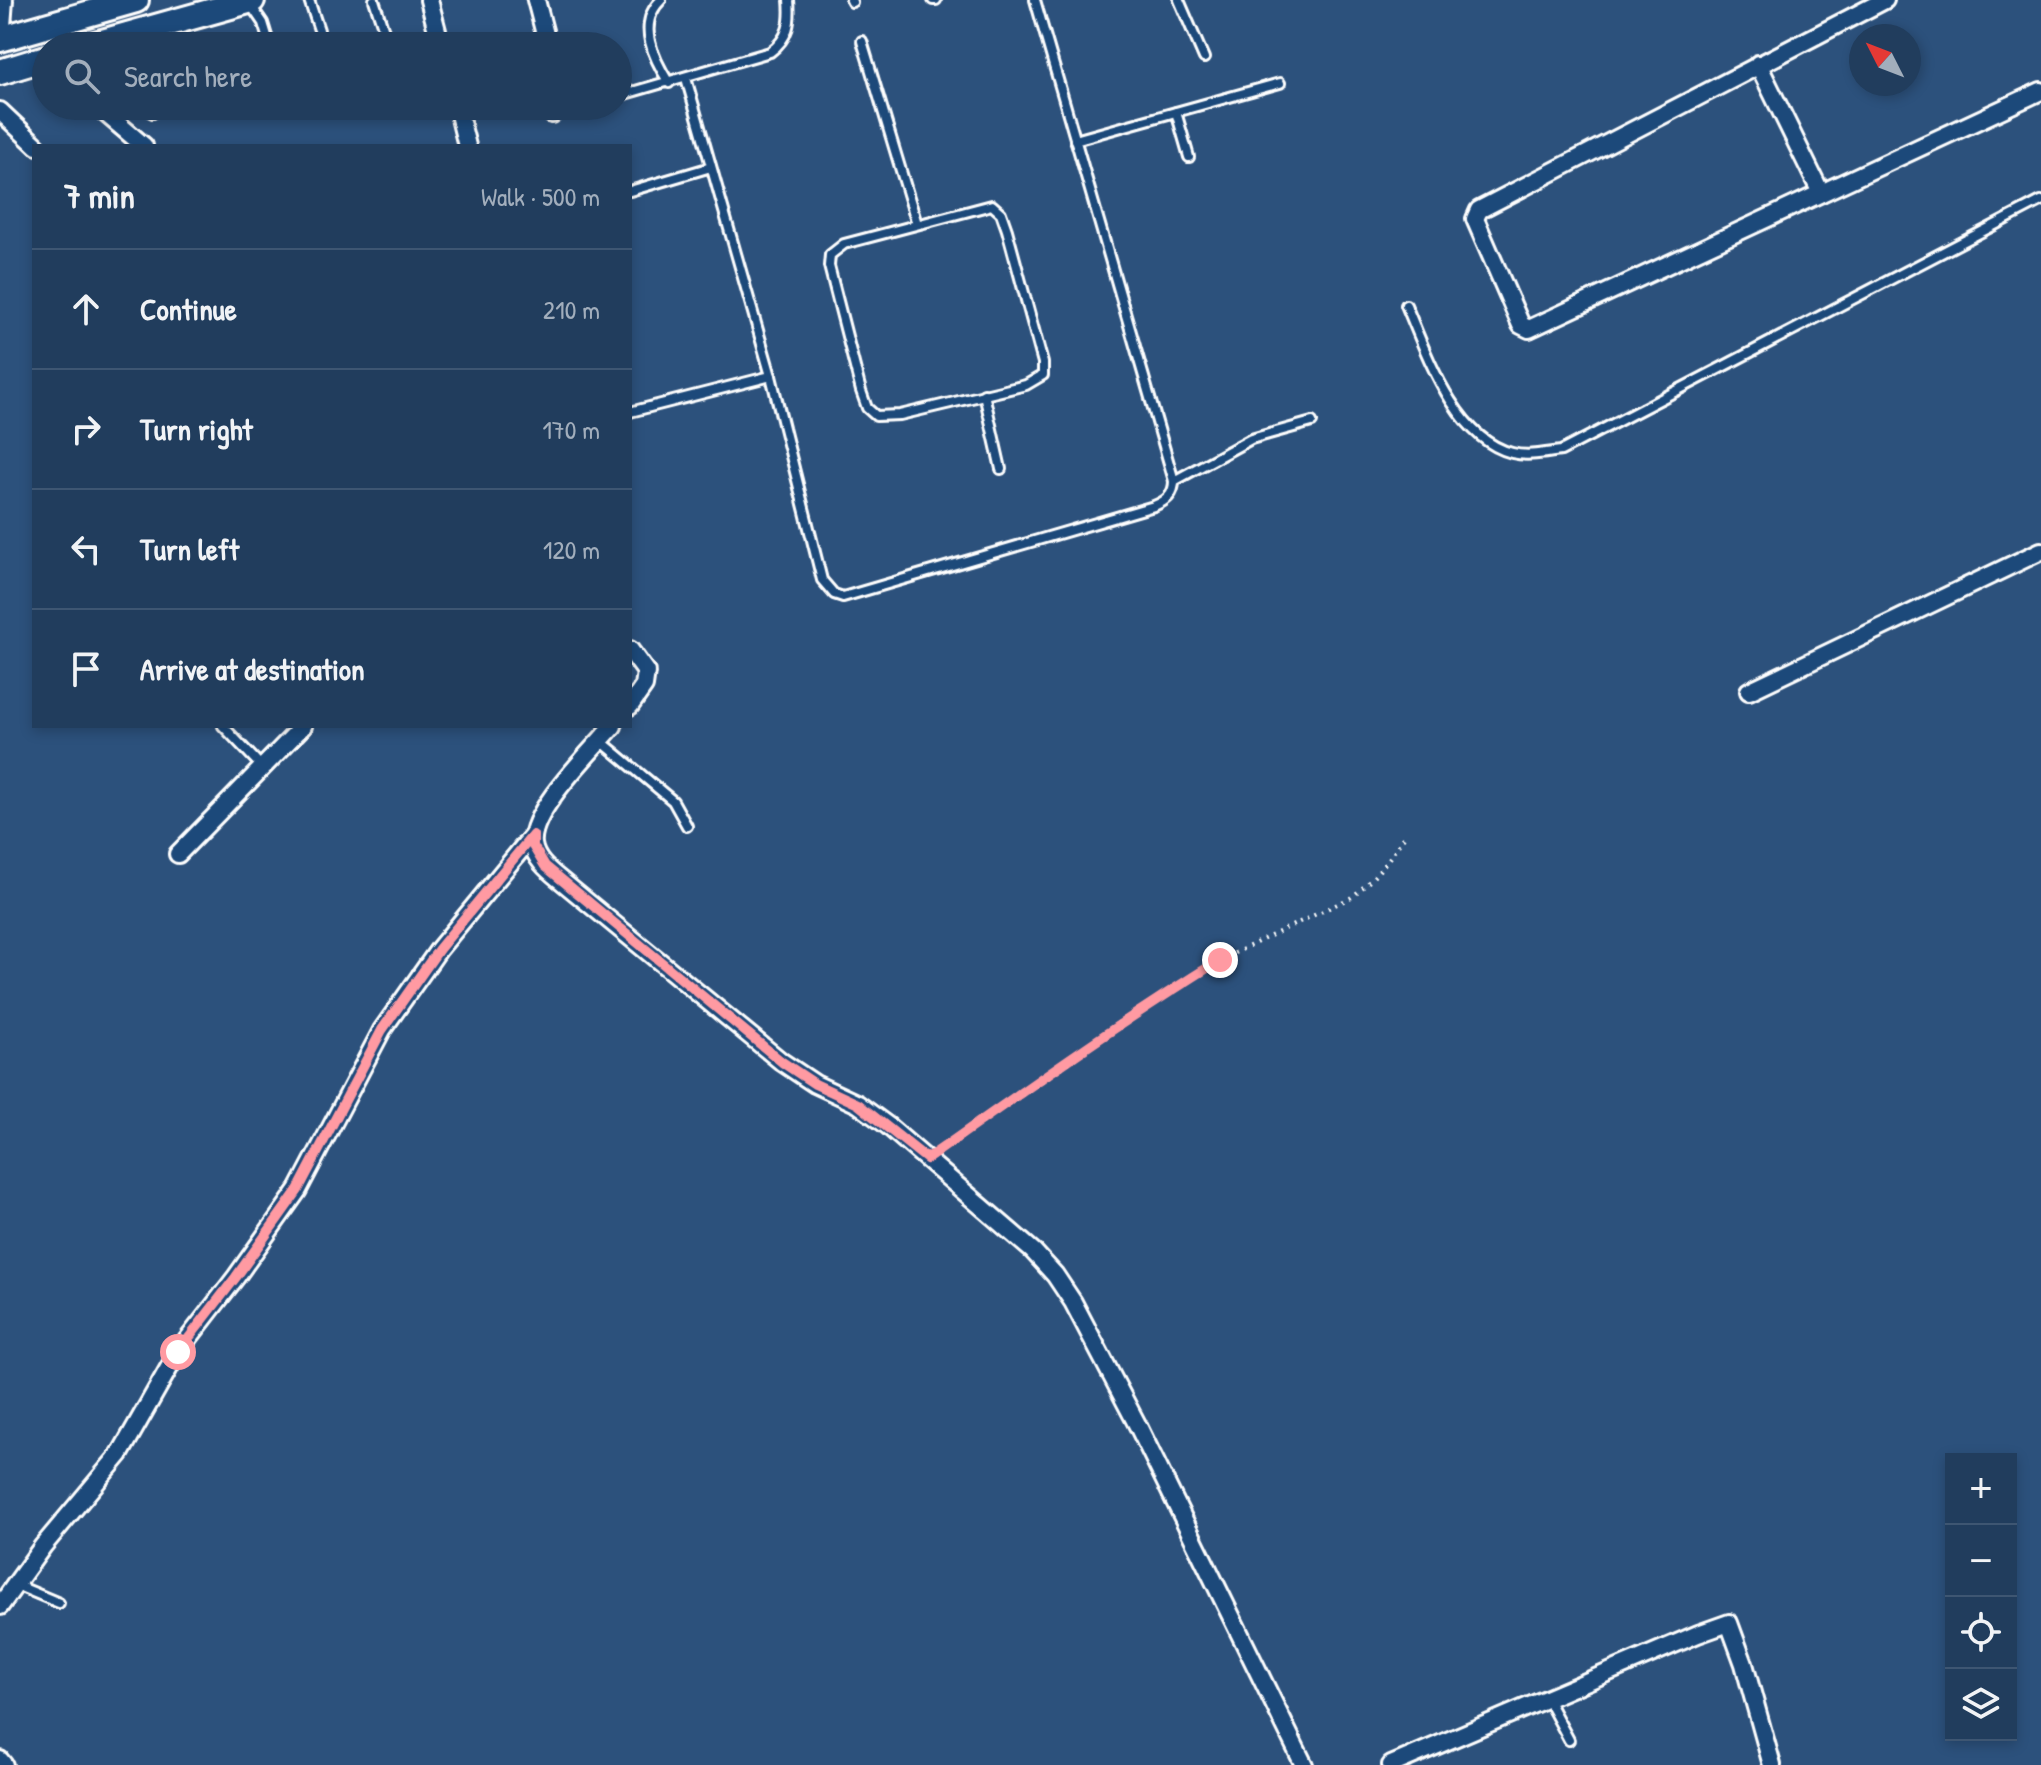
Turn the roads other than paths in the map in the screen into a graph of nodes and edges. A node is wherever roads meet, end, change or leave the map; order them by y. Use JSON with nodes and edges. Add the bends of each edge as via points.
{"nodes":[{"id":1,"x":4,"y":0,"type":"edge"},
{"id":2,"x":250,"y":0,"type":"edge"},
{"id":3,"x":309,"y":0,"type":"edge"},
{"id":4,"x":374,"y":0,"type":"edge"},
{"id":5,"x":429,"y":0,"type":"edge"},
{"id":6,"x":536,"y":0,"type":"edge"},
{"id":7,"x":661,"y":0,"type":"edge"},
{"id":8,"x":789,"y":0,"type":"edge"},
{"id":9,"x":1035,"y":0,"type":"edge"},
{"id":10,"x":1179,"y":0,"type":"edge"},
{"id":11,"x":1885,"y":0,"type":"edge"},
{"id":12,"x":122,"y":2,"type":"edge"},
{"id":13,"x":319,"y":30,"type":"dead end"},
{"id":14,"x":140,"y":32,"type":"edge"},
{"id":15,"x":266,"y":32,"type":"edge"},
{"id":16,"x":384,"y":32,"type":"edge"},
{"id":17,"x":437,"y":32,"type":"edge"},
{"id":18,"x":544,"y":32,"type":"edge"},
{"id":19,"x":0,"y":39,"type":"edge"},
{"id":20,"x":862,"y":41,"type":"dead end"},
{"id":21,"x":1204,"y":58,"type":"dead end"},
{"id":22,"x":32,"y":62,"type":"edge"},
{"id":23,"x":1758,"y":64,"type":"junction"},
{"id":24,"x":0,"y":72,"type":"edge"},
{"id":25,"x":686,"y":78,"type":"junction"},
{"id":26,"x":669,"y":83,"type":"junction"},
{"id":27,"x":1280,"y":83,"type":"dead end"},
{"id":28,"x":2041,"y":91,"type":"edge"},
{"id":29,"x":632,"y":92,"type":"edge"},
{"id":30,"x":0,"y":111,"type":"edge"},
{"id":31,"x":1176,"y":112,"type":"junction"},
{"id":32,"x":113,"y":120,"type":"edge"},
{"id":33,"x":460,"y":120,"type":"edge"},
{"id":34,"x":1075,"y":140,"type":"junction"},
{"id":35,"x":35,"y":144,"type":"edge"},
{"id":36,"x":142,"y":144,"type":"edge"},
{"id":37,"x":466,"y":144,"type":"edge"},
{"id":38,"x":1189,"y":157,"type":"dead end"},
{"id":39,"x":711,"y":167,"type":"junction"},
{"id":40,"x":632,"y":190,"type":"edge"},
{"id":41,"x":1821,"y":193,"type":"junction"},
{"id":42,"x":2041,"y":201,"type":"edge"},
{"id":43,"x":917,"y":224,"type":"junction"},
{"id":44,"x":1406,"y":305,"type":"dead end"},
{"id":45,"x":771,"y":376,"type":"junction"},
{"id":46,"x":984,"y":394,"type":"junction"},
{"id":47,"x":632,"y":411,"type":"edge"},
{"id":48,"x":1312,"y":422,"type":"dead end"},
{"id":49,"x":1001,"y":469,"type":"dead end"},
{"id":50,"x":1174,"y":481,"type":"junction"},
{"id":51,"x":2041,"y":551,"type":"edge"},
{"id":52,"x":632,"y":653,"type":"edge"},
{"id":53,"x":1749,"y":691,"type":"dead end"},
{"id":54,"x":632,"y":703,"type":"edge"},
{"id":55,"x":225,"y":728,"type":"edge"},
{"id":56,"x":301,"y":728,"type":"edge"},
{"id":57,"x":611,"y":728,"type":"edge"},
{"id":58,"x":601,"y":741,"type":"junction"},
{"id":59,"x":262,"y":767,"type":"junction"},
{"id":60,"x":687,"y":826,"type":"dead end"},
{"id":61,"x":533,"y":835,"type":"junction"},
{"id":62,"x":178,"y":854,"type":"dead end"},
{"id":63,"x":15,"y":1585,"type":"junction"},
{"id":64,"x":59,"y":1603,"type":"dead end"},
{"id":65,"x":0,"y":1606,"type":"edge"},
{"id":66,"x":1547,"y":1699,"type":"junction"},
{"id":67,"x":1569,"y":1740,"type":"dead end"},
{"id":68,"x":0,"y":1760,"type":"edge"},
{"id":69,"x":4,"y":1765,"type":"edge"},
{"id":70,"x":1304,"y":1765,"type":"edge"},
{"id":71,"x":1391,"y":1765,"type":"edge"},
{"id":72,"x":1772,"y":1765,"type":"edge"}],
"edges":[{"from":1,"to":19,"type":"street"},
{"from":2,"to":14,"type":"main road"},
{"from":2,"to":15,"type":"lane"},
{"from":3,"to":13,"type":"lane"},
{"from":4,"to":16,"type":"lane"},
{"from":5,"to":17,"type":"street"},
{"from":6,"to":18,"type":"street"},
{"from":7,"to":26,"type":"lane","via":[[651,17],[650,46]]},
{"from":8,"to":25,"type":"lane","via":[[791,19],[780,45]]},
{"from":9,"to":34,"type":"lane"},
{"from":10,"to":21,"type":"lane"},
{"from":11,"to":23,"type":"street"},
{"from":12,"to":19,"type":"main road"},
{"from":20,"to":43,"type":"lane"},
{"from":22,"to":24,"type":"main road"},
{"from":23,"to":41,"type":"street"},
{"from":23,"to":41,"type":"street","via":[[1479,210],[1475,219],[1521,325],[1529,329]]},
{"from":25,"to":26,"type":"lane"},
{"from":25,"to":39,"type":"lane"},
{"from":26,"to":29,"type":"lane"},
{"from":27,"to":31,"type":"lane"},
{"from":28,"to":41,"type":"street"},
{"from":30,"to":35,"type":"street"},
{"from":31,"to":34,"type":"lane"},
{"from":31,"to":38,"type":"lane"},
{"from":32,"to":36,"type":"street"},
{"from":33,"to":37,"type":"street"},
{"from":34,"to":50,"type":"lane"},
{"from":39,"to":40,"type":"lane"},
{"from":39,"to":45,"type":"lane"},
{"from":42,"to":44,"type":"lane","via":[[1561,451],[1508,452],[1483,437],[1457,411],[1439,382]]},
{"from":43,"to":46,"type":"lane","via":[[992,205],[1001,213],[1044,368],[1037,380]]},
{"from":43,"to":46,"type":"lane","via":[[844,244],[830,255],[867,408],[886,417]]},
{"from":45,"to":47,"type":"lane"},
{"from":45,"to":50,"type":"lane","via":[[822,580],[843,597],[1154,506],[1170,497]]},
{"from":46,"to":49,"type":"lane"},
{"from":48,"to":50,"type":"lane","via":[[1251,439]]},
{"from":51,"to":53,"type":"street"},
{"from":52,"to":54,"type":"street","via":[[646,672]]},
{"from":55,"to":59,"type":"lane"},
{"from":56,"to":59,"type":"street"},
{"from":57,"to":58,"type":"street"},
{"from":58,"to":60,"type":"lane","via":[[673,801]]},
{"from":58,"to":61,"type":"street","via":[[549,803]]},
{"from":59,"to":62,"type":"street"},
{"from":61,"to":63,"type":"street","via":[[439,949],[382,1030],[298,1190],[178,1352],[120,1454]]},
{"from":61,"to":70,"type":"street","via":[[545,866],[726,1017],[815,1084],[858,1104],[927,1159],[1055,1275],[1145,1440]]},
{"from":63,"to":64,"type":"lane"},
{"from":63,"to":65,"type":"street"},
{"from":66,"to":67,"type":"lane"},
{"from":66,"to":71,"type":"street"},
{"from":66,"to":72,"type":"street","via":[[1729,1623]]},
{"from":68,"to":69,"type":"street"}]}
